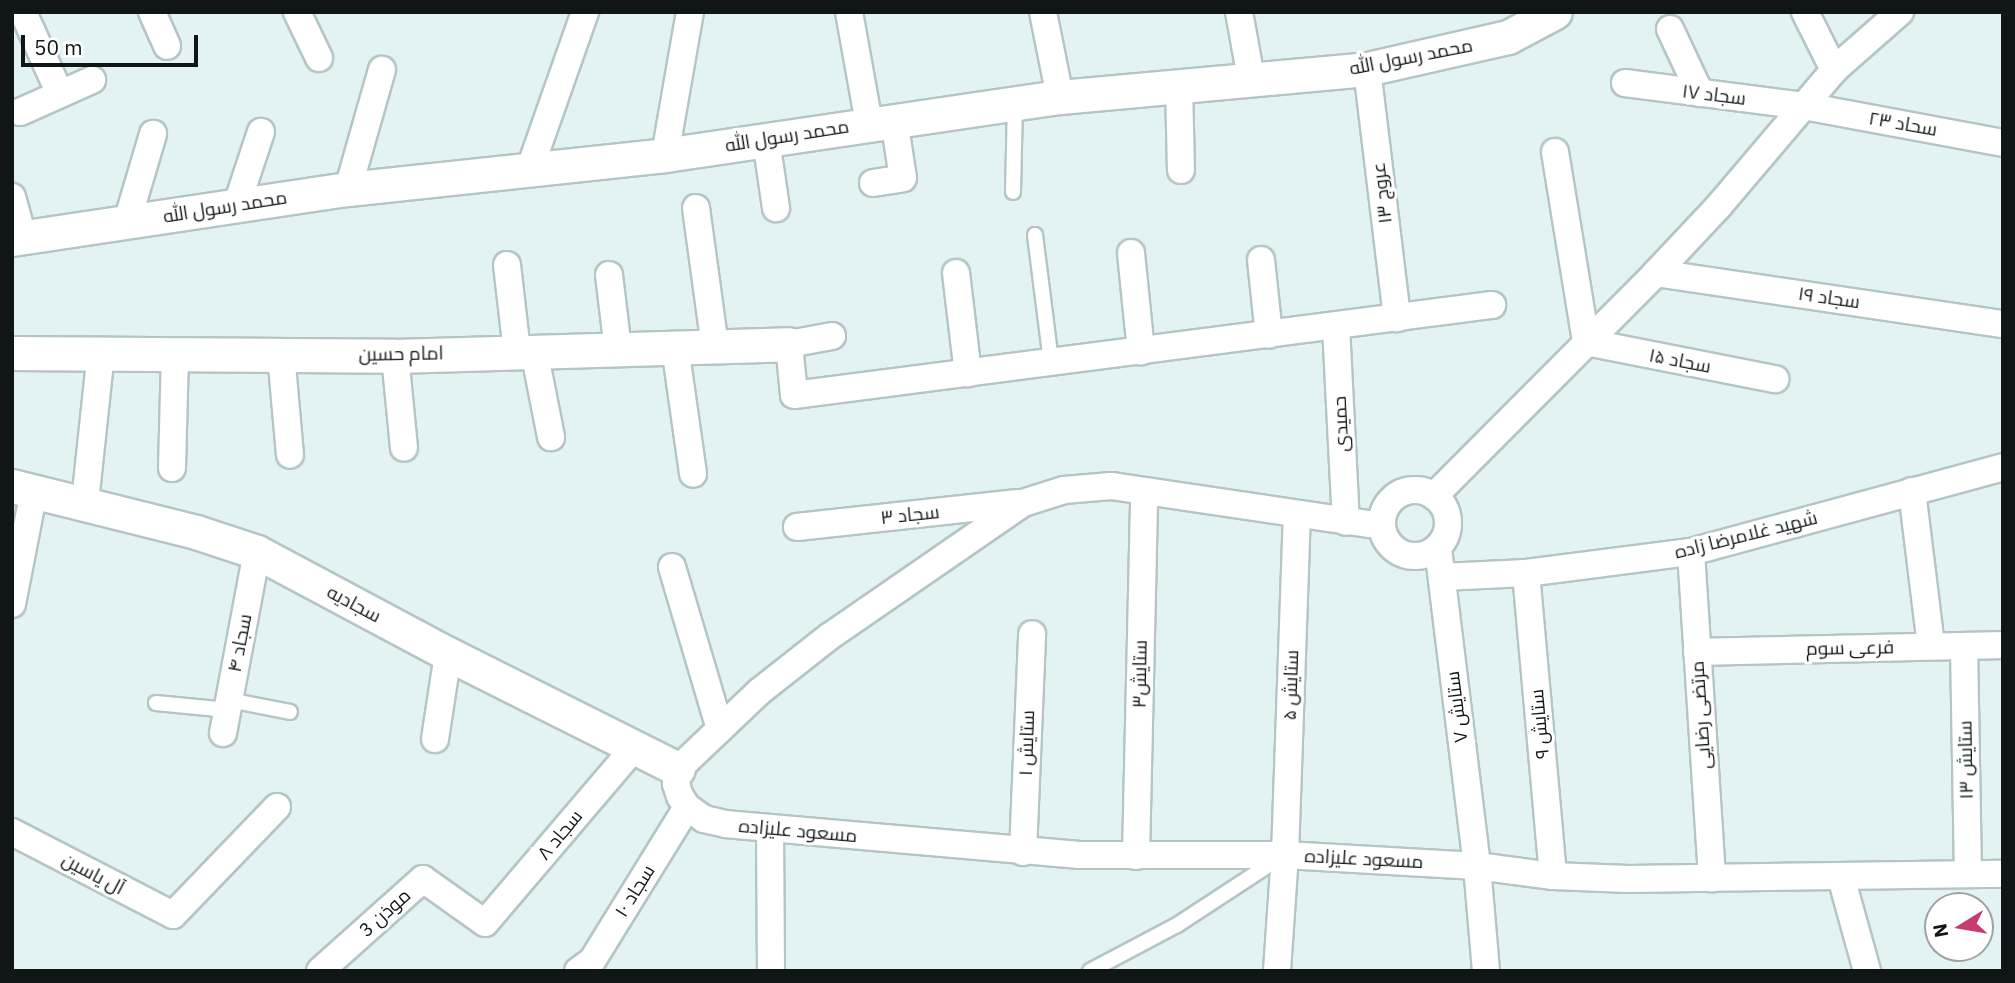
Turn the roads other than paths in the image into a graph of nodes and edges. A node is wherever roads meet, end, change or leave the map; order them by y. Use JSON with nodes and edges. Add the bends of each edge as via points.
{"nodes":[{"id":1,"x":23,"y":12,"type":"edge"},
{"id":2,"x":152,"y":12,"type":"edge"},
{"id":3,"x":297,"y":12,"type":"edge"},
{"id":4,"x":585,"y":12,"type":"edge"},
{"id":5,"x":690,"y":12,"type":"edge"},
{"id":6,"x":849,"y":12,"type":"edge"},
{"id":7,"x":1239,"y":12,"type":"edge"},
{"id":8,"x":1555,"y":12,"type":"edge"},
{"id":9,"x":1805,"y":12,"type":"edge"},
{"id":10,"x":1900,"y":12,"type":"edge"},
{"id":11,"x":1045,"y":13,"type":"edge"},
{"id":12,"x":1670,"y":29,"type":"dead end"},
{"id":13,"x":167,"y":46,"type":"dead end"},
{"id":14,"x":319,"y":58,"type":"dead end"},
{"id":15,"x":1367,"y":69,"type":"junction"},
{"id":16,"x":382,"y":70,"type":"dead end"},
{"id":17,"x":1834,"y":70,"type":"junction"},
{"id":18,"x":1251,"y":78,"type":"junction"},
{"id":19,"x":92,"y":80,"type":"dead end"},
{"id":20,"x":1625,"y":83,"type":"dead end"},
{"id":21,"x":1179,"y":84,"type":"junction"},
{"id":22,"x":1700,"y":93,"type":"junction"},
{"id":23,"x":60,"y":94,"type":"junction"},
{"id":24,"x":1059,"y":97,"type":"junction"},
{"id":25,"x":1015,"y":103,"type":"junction"},
{"id":26,"x":1804,"y":106,"type":"junction"},
{"id":27,"x":20,"y":112,"type":"dead end"},
{"id":28,"x":882,"y":122,"type":"junction"},
{"id":29,"x":261,"y":132,"type":"dead end"},
{"id":30,"x":153,"y":134,"type":"dead end"},
{"id":31,"x":766,"y":139,"type":"junction"},
{"id":32,"x":2003,"y":142,"type":"edge"},
{"id":33,"x":1555,"y":152,"type":"dead end"},
{"id":34,"x":665,"y":155,"type":"junction"},
{"id":35,"x":1181,"y":170,"type":"dead end"},
{"id":36,"x":529,"y":171,"type":"junction"},
{"id":37,"x":873,"y":183,"type":"dead end"},
{"id":38,"x":348,"y":189,"type":"junction"},
{"id":39,"x":1013,"y":192,"type":"dead end"},
{"id":40,"x":12,"y":197,"type":"edge"},
{"id":41,"x":237,"y":204,"type":"junction"},
{"id":42,"x":696,"y":208,"type":"dead end"},
{"id":43,"x":776,"y":208,"type":"dead end"},
{"id":44,"x":127,"y":222,"type":"junction"},
{"id":45,"x":1035,"y":235,"type":"dead end"},
{"id":46,"x":18,"y":238,"type":"edge"},
{"id":47,"x":1131,"y":253,"type":"dead end"},
{"id":48,"x":1261,"y":260,"type":"dead end"},
{"id":49,"x":507,"y":265,"type":"dead end"},
{"id":50,"x":956,"y":273,"type":"dead end"},
{"id":51,"x":1656,"y":273,"type":"junction"},
{"id":52,"x":609,"y":275,"type":"dead end"},
{"id":53,"x":1492,"y":305,"type":"dead end"},
{"id":54,"x":1398,"y":318,"type":"junction"},
{"id":55,"x":2003,"y":324,"type":"edge"},
{"id":56,"x":1336,"y":326,"type":"junction"},
{"id":57,"x":1269,"y":334,"type":"junction"},
{"id":58,"x":832,"y":336,"type":"dead end"},
{"id":59,"x":1586,"y":342,"type":"junction"},
{"id":60,"x":789,"y":344,"type":"junction"},
{"id":61,"x":715,"y":346,"type":"junction"},
{"id":62,"x":676,"y":347,"type":"junction"},
{"id":63,"x":618,"y":349,"type":"junction"},
{"id":64,"x":526,"y":351,"type":"junction"},
{"id":65,"x":1142,"y":351,"type":"junction"},
{"id":66,"x":101,"y":352,"type":"junction"},
{"id":67,"x":12,"y":353,"type":"edge"},
{"id":68,"x":175,"y":353,"type":"junction"},
{"id":69,"x":281,"y":354,"type":"junction"},
{"id":70,"x":395,"y":356,"type":"junction"},
{"id":71,"x":1051,"y":362,"type":"junction"},
{"id":72,"x":968,"y":373,"type":"junction"},
{"id":73,"x":1775,"y":379,"type":"dead end"},
{"id":74,"x":551,"y":437,"type":"dead end"},
{"id":75,"x":404,"y":448,"type":"dead end"},
{"id":76,"x":290,"y":455,"type":"dead end"},
{"id":77,"x":2003,"y":467,"type":"edge"},
{"id":78,"x":172,"y":468,"type":"dead end"},
{"id":79,"x":692,"y":474,"type":"dead end"},
{"id":80,"x":23,"y":489,"type":"edge"},
{"id":81,"x":1912,"y":491,"type":"junction"},
{"id":82,"x":1144,"y":492,"type":"junction"},
{"id":83,"x":1434,"y":496,"type":"junction"},
{"id":84,"x":85,"y":502,"type":"junction"},
{"id":85,"x":1023,"y":503,"type":"junction"},
{"id":86,"x":1297,"y":516,"type":"junction"},
{"id":87,"x":1346,"y":522,"type":"junction"},
{"id":88,"x":1382,"y":526,"type":"junction"},
{"id":89,"x":797,"y":527,"type":"dead end"},
{"id":90,"x":1438,"y":548,"type":"junction"},
{"id":91,"x":257,"y":552,"type":"junction"},
{"id":92,"x":1691,"y":552,"type":"junction"},
{"id":93,"x":673,"y":568,"type":"dead end"},
{"id":94,"x":1526,"y":573,"type":"junction"},
{"id":95,"x":1442,"y":577,"type":"junction"},
{"id":96,"x":12,"y":604,"type":"edge"},
{"id":97,"x":1032,"y":635,"type":"dead end"},
{"id":98,"x":2003,"y":645,"type":"edge"},
{"id":99,"x":1931,"y":646,"type":"junction"},
{"id":100,"x":1964,"y":646,"type":"junction"},
{"id":101,"x":1697,"y":652,"type":"junction"},
{"id":102,"x":448,"y":654,"type":"junction"},
{"id":103,"x":156,"y":703,"type":"dead end"},
{"id":104,"x":290,"y":712,"type":"dead end"},
{"id":105,"x":227,"y":714,"type":"junction"},
{"id":106,"x":720,"y":729,"type":"junction"},
{"id":107,"x":435,"y":739,"type":"dead end"},
{"id":108,"x":634,"y":748,"type":"junction"},
{"id":109,"x":678,"y":769,"type":"junction"},
{"id":110,"x":277,"y":807,"type":"dead end"},
{"id":111,"x":687,"y":807,"type":"junction"},
{"id":112,"x":770,"y":828,"type":"junction"},
{"id":113,"x":12,"y":832,"type":"edge"},
{"id":114,"x":1023,"y":852,"type":"junction"},
{"id":115,"x":1285,"y":855,"type":"junction"},
{"id":116,"x":1136,"y":856,"type":"junction"},
{"id":117,"x":1476,"y":866,"type":"junction"},
{"id":118,"x":1968,"y":874,"type":"junction"},
{"id":119,"x":2003,"y":874,"type":"edge"},
{"id":120,"x":1553,"y":876,"type":"junction"},
{"id":121,"x":1841,"y":877,"type":"junction"},
{"id":122,"x":1712,"y":878,"type":"junction"},
{"id":123,"x":485,"y":923,"type":"joint"},
{"id":124,"x":320,"y":971,"type":"edge"},
{"id":125,"x":579,"y":971,"type":"edge"},
{"id":126,"x":771,"y":971,"type":"edge"},
{"id":127,"x":1090,"y":971,"type":"edge"},
{"id":128,"x":1277,"y":971,"type":"edge"},
{"id":129,"x":1486,"y":971,"type":"edge"},
{"id":130,"x":1867,"y":971,"type":"edge"}],
"edges":[{"from":1,"to":23,"type":"street"},
{"from":2,"to":13,"type":"street"},
{"from":3,"to":14,"type":"street"},
{"from":4,"to":36,"type":"street"},
{"from":5,"to":34,"type":"street"},
{"from":6,"to":28,"type":"street"},
{"from":7,"to":18,"type":"street"},
{"from":8,"to":15,"type":"street","name":"محمد رسول الله","via":[[1508,37]]},
{"from":9,"to":17,"type":"street"},
{"from":10,"to":17,"type":"street"},
{"from":11,"to":24,"type":"street"},
{"from":12,"to":22,"type":"street"},
{"from":15,"to":18,"type":"street","name":"محمد رسول الله"},
{"from":15,"to":54,"type":"street","name":"عروج ۱۳"},
{"from":16,"to":38,"type":"street"},
{"from":17,"to":26,"type":"street"},
{"from":18,"to":21,"type":"street","name":"محمد رسول الله"},
{"from":19,"to":23,"type":"street"},
{"from":20,"to":22,"type":"street","name":"سجاد ۱۷"},
{"from":21,"to":24,"type":"street","name":"محمد رسول الله"},
{"from":21,"to":35,"type":"street"},
{"from":22,"to":26,"type":"street","name":"سجاد ۱۷"},
{"from":23,"to":27,"type":"street"},
{"from":24,"to":25,"type":"street","name":"محمد رسول الله"},
{"from":25,"to":28,"type":"street","name":"محمد رسول الله"},
{"from":25,"to":39,"type":"lane"},
{"from":26,"to":32,"type":"street","name":"سحاد ۲۳"},
{"from":26,"to":51,"type":"street"},
{"from":28,"to":31,"type":"street","name":"محمد رسول الله"},
{"from":28,"to":37,"type":"street","via":[[903,178]]},
{"from":29,"to":41,"type":"street"},
{"from":30,"to":44,"type":"street"},
{"from":31,"to":34,"type":"street","name":"محمد رسول الله"},
{"from":31,"to":43,"type":"street"},
{"from":33,"to":59,"type":"street"},
{"from":34,"to":36,"type":"street","name":"محمد رسول الله"},
{"from":36,"to":38,"type":"street","name":"محمد رسول الله"},
{"from":38,"to":41,"type":"street","name":"محمد رسول الله"},
{"from":40,"to":46,"type":"street"},
{"from":41,"to":44,"type":"street","name":"محمد رسول الله"},
{"from":42,"to":61,"type":"street"},
{"from":44,"to":46,"type":"street","name":"محمد رسول الله"},
{"from":45,"to":71,"type":"lane"},
{"from":47,"to":65,"type":"street"},
{"from":48,"to":57,"type":"street"},
{"from":49,"to":64,"type":"street"},
{"from":50,"to":72,"type":"street"},
{"from":51,"to":55,"type":"street","name":"سجاد ۱۹"},
{"from":51,"to":59,"type":"street"},
{"from":52,"to":63,"type":"street"},
{"from":53,"to":54,"type":"street"},
{"from":54,"to":56,"type":"street"},
{"from":56,"to":57,"type":"street"},
{"from":56,"to":87,"type":"street","name":"حمیدی"},
{"from":57,"to":65,"type":"street"},
{"from":58,"to":60,"type":"street"},
{"from":59,"to":73,"type":"street","name":"سجاد ۱۵"},
{"from":59,"to":83,"type":"street"},
{"from":60,"to":61,"type":"street","name":"امام حسین"},
{"from":60,"to":72,"type":"street","via":[[794,395]]},
{"from":61,"to":62,"type":"street","name":"امام حسین"},
{"from":62,"to":63,"type":"street","name":"امام حسین"},
{"from":62,"to":79,"type":"street"},
{"from":63,"to":64,"type":"street","name":"امام حسین"},
{"from":64,"to":70,"type":"street","name":"امام حسین"},
{"from":64,"to":74,"type":"street"},
{"from":65,"to":71,"type":"street"},
{"from":66,"to":67,"type":"street","name":"امام حسین"},
{"from":66,"to":68,"type":"street","name":"امام حسین"},
{"from":66,"to":84,"type":"street"},
{"from":68,"to":69,"type":"street","name":"امام حسین"},
{"from":68,"to":78,"type":"street"},
{"from":69,"to":70,"type":"street","name":"امام حسین"},
{"from":69,"to":76,"type":"street"},
{"from":70,"to":75,"type":"street"},
{"from":71,"to":72,"type":"street"},
{"from":77,"to":81,"type":"street","name":"شهید غلامرضا زاده"},
{"from":80,"to":84,"type":"street","name":"سجادیه"},
{"from":80,"to":96,"type":"street"},
{"from":81,"to":92,"type":"street","name":"شهید غلامرضا زاده"},
{"from":81,"to":99,"type":"street"},
{"from":82,"to":85,"type":"street","via":[[1091,487]]},
{"from":82,"to":86,"type":"street"},
{"from":82,"to":116,"type":"street","name":"ستایش۳"},
{"from":83,"to":88,"type":"street","via":[[1413,491],[1392,499]]},
{"from":83,"to":90,"type":"street","via":[[1449,521],[1447,536]]},
{"from":84,"to":91,"type":"street","name":"سجادیه"},
{"from":85,"to":89,"type":"street","name":"سجاد ۳"},
{"from":85,"to":106,"type":"street","via":[[830,636]]},
{"from":86,"to":87,"type":"street"},
{"from":86,"to":115,"type":"street","name":"ستایش ۵"},
{"from":87,"to":88,"type":"street"},
{"from":88,"to":90,"type":"street","via":[[1387,540],[1410,557]]},
{"from":90,"to":95,"type":"street","name":"ستایش ۷"},
{"from":91,"to":102,"type":"street","name":"سجادیه"},
{"from":91,"to":105,"type":"street","name":"سجاد ۴"},
{"from":92,"to":94,"type":"street","name":"شهید غلامرضا زاده"},
{"from":92,"to":101,"type":"street","name":"مرتضی رضایی"},
{"from":93,"to":106,"type":"street"},
{"from":94,"to":95,"type":"street","name":"شهید غلامرضا زاده"},
{"from":94,"to":120,"type":"street","name":"ستایش ۹"},
{"from":95,"to":117,"type":"street","name":"ستایش ۷"},
{"from":97,"to":114,"type":"street","name":"ستایش ۱"},
{"from":98,"to":100,"type":"street","name":"فرعی سوم"},
{"from":99,"to":100,"type":"street","name":"فرعی سوم"},
{"from":99,"to":101,"type":"street","name":"فرعی سوم"},
{"from":100,"to":118,"type":"street","name":"ستایش ۱۳"},
{"from":101,"to":122,"type":"street","name":"مرتضی رضایی"},
{"from":102,"to":107,"type":"street"},
{"from":102,"to":108,"type":"street","name":"سجادیه"},
{"from":103,"to":105,"type":"lane"},
{"from":104,"to":105,"type":"lane"},
{"from":106,"to":109,"type":"street"},
{"from":108,"to":109,"type":"street","name":"سجادیه"},
{"from":108,"to":123,"type":"street","name":"سجاد ۸"},
{"from":109,"to":111,"type":"street","via":[[676,784]]},
{"from":110,"to":113,"type":"street","name":"آل یاسین","via":[[173,915]]},
{"from":111,"to":112,"type":"street","name":"مسعود علیزاده","via":[[704,819]]},
{"from":111,"to":125,"type":"street","name":"سجاد ۱۰","via":[[592,961]]},
{"from":112,"to":114,"type":"street","name":"مسعود علیزاده"},
{"from":112,"to":126,"type":"street"},
{"from":114,"to":116,"type":"street","name":"مسعود علیزاده"},
{"from":115,"to":116,"type":"street","name":"مسعود علیزاده"},
{"from":115,"to":117,"type":"street","name":"مسعود علیزاده"},
{"from":115,"to":127,"type":"lane","via":[[1177,925]]},
{"from":115,"to":128,"type":"street","name":"ستایش ۵"},
{"from":117,"to":120,"type":"street","name":"مسعود علیزاده"},
{"from":117,"to":129,"type":"street","name":"ستایش ۷"},
{"from":118,"to":119,"type":"street","name":"مسعود علیزاده"},
{"from":118,"to":121,"type":"street","name":"مسعود علیزاده"},
{"from":120,"to":122,"type":"street","name":"مسعود علیزاده"},
{"from":121,"to":122,"type":"street","name":"مسعود علیزاده"},
{"from":121,"to":130,"type":"street"},
{"from":123,"to":124,"type":"street","name":"موذن 3","via":[[423,878]]}]}
